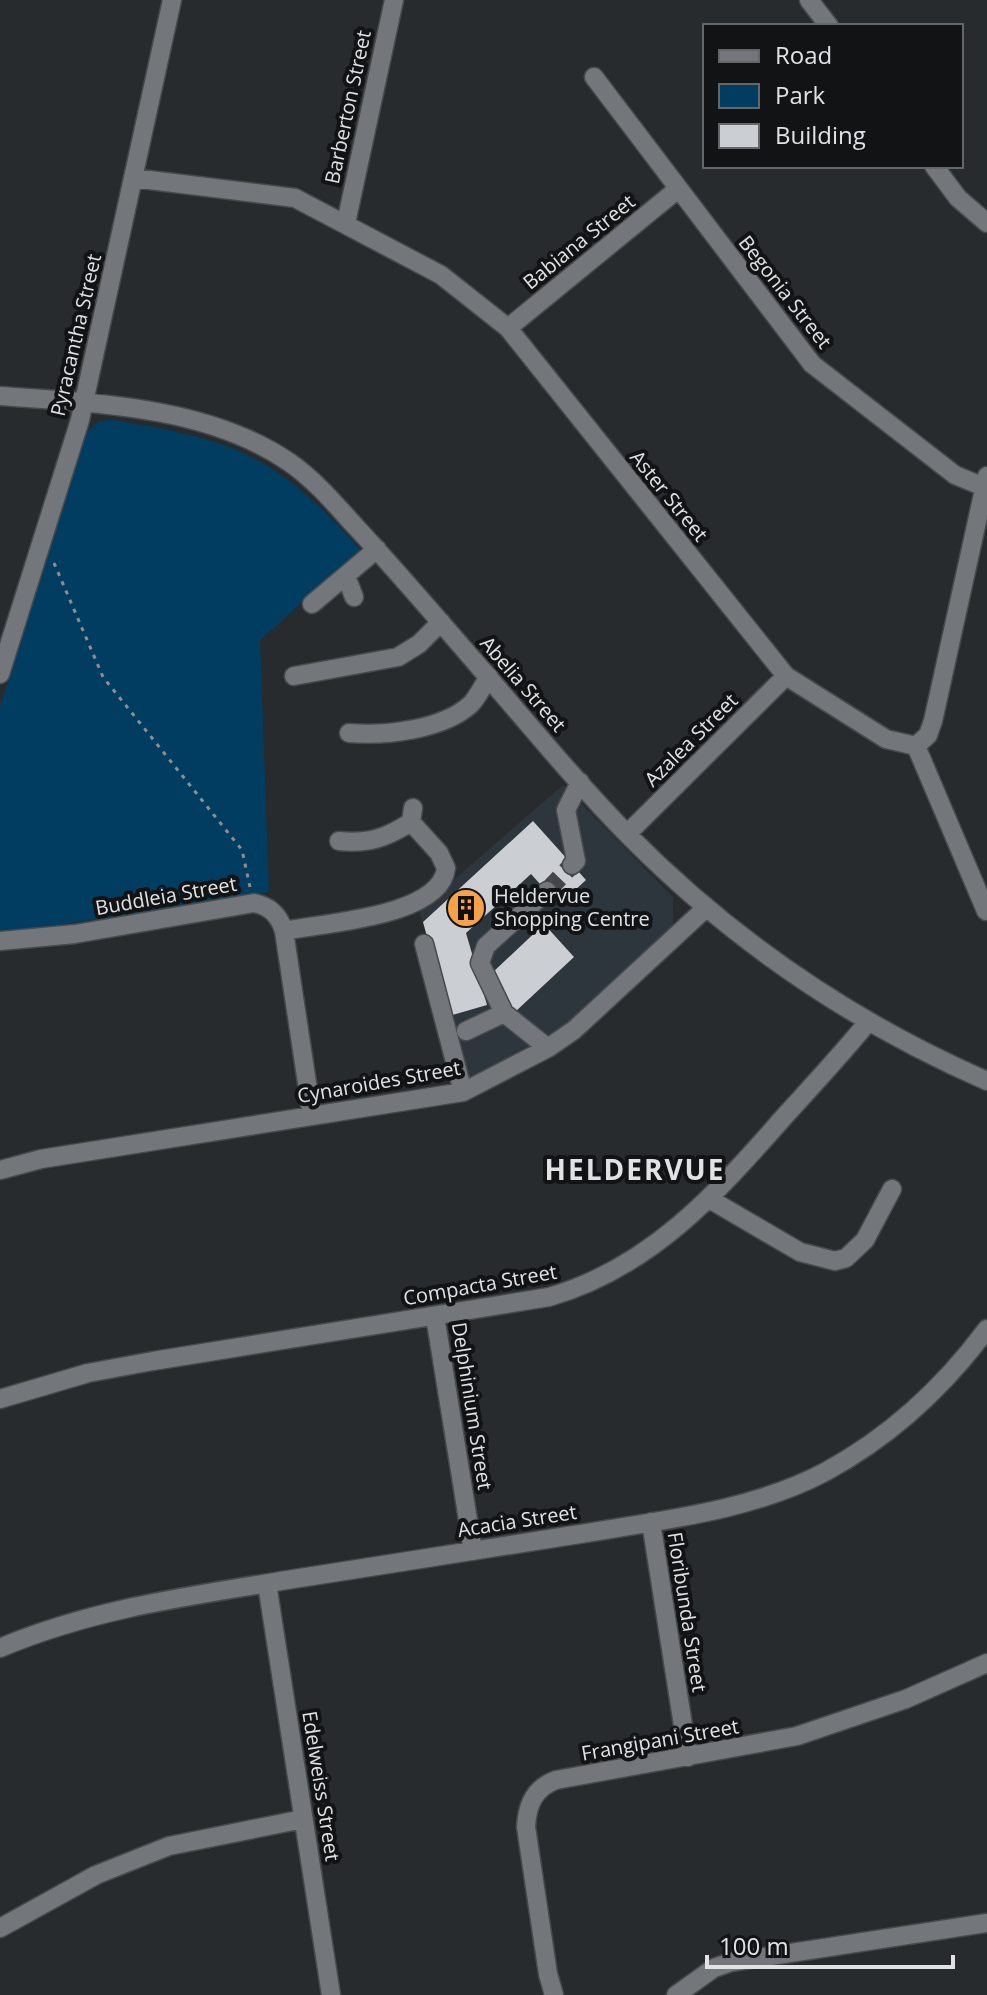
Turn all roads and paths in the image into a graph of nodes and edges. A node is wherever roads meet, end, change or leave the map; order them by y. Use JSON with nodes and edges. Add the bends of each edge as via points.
{"nodes":[{"id":1,"x":172,"y":0,"type":"edge"},
{"id":2,"x":394,"y":0,"type":"edge"},
{"id":3,"x":809,"y":0,"type":"edge"},
{"id":4,"x":827,"y":24,"type":"edge"},
{"id":5,"x":594,"y":77,"type":"dead end"},
{"id":6,"x":936,"y":168,"type":"edge"},
{"id":7,"x":133,"y":178,"type":"junction"},
{"id":8,"x":678,"y":189,"type":"junction"},
{"id":9,"x":346,"y":223,"type":"junction"},
{"id":10,"x":987,"y":223,"type":"edge"},
{"id":11,"x":508,"y":328,"type":"junction"},
{"id":12,"x":0,"y":396,"type":"edge"},
{"id":13,"x":84,"y":403,"type":"junction"},
{"id":14,"x":986,"y":481,"type":"edge"},
{"id":15,"x":377,"y":549,"type":"junction"},
{"id":16,"x":54,"y":561,"type":"dead end"},
{"id":17,"x":346,"y":576,"type":"junction"},
{"id":18,"x":354,"y":597,"type":"dead end"},
{"id":19,"x":312,"y":604,"type":"dead end"},
{"id":20,"x":441,"y":622,"type":"junction"},
{"id":21,"x":0,"y":674,"type":"edge"},
{"id":22,"x":294,"y":676,"type":"dead end"},
{"id":23,"x":786,"y":676,"type":"junction"},
{"id":24,"x":489,"y":677,"type":"junction"},
{"id":25,"x":349,"y":733,"type":"dead end"},
{"id":26,"x":916,"y":746,"type":"junction"},
{"id":27,"x":580,"y":782,"type":"junction"},
{"id":28,"x":627,"y":834,"type":"junction"},
{"id":29,"x":339,"y":841,"type":"dead end"},
{"id":30,"x":572,"y":865,"type":"dead end"},
{"id":31,"x":547,"y":891,"type":"tunnel mouth"},
{"id":32,"x":254,"y":903,"type":"junction"},
{"id":33,"x":706,"y":908,"type":"junction"},
{"id":34,"x":986,"y":911,"type":"edge"},
{"id":35,"x":284,"y":931,"type":"junction"},
{"id":36,"x":0,"y":941,"type":"edge"},
{"id":37,"x":424,"y":944,"type":"dead end"},
{"id":38,"x":504,"y":1013,"type":"junction"},
{"id":39,"x":868,"y":1022,"type":"junction"},
{"id":40,"x":466,"y":1031,"type":"dead end"},
{"id":41,"x":548,"y":1048,"type":"junction"},
{"id":42,"x":987,"y":1081,"type":"edge"},
{"id":43,"x":463,"y":1092,"type":"junction"},
{"id":44,"x":312,"y":1116,"type":"junction"},
{"id":45,"x":0,"y":1170,"type":"edge"},
{"id":46,"x":892,"y":1189,"type":"dead end"},
{"id":47,"x":711,"y":1200,"type":"junction"},
{"id":48,"x":435,"y":1316,"type":"junction"},
{"id":49,"x":987,"y":1329,"type":"edge"},
{"id":50,"x":0,"y":1399,"type":"edge"},
{"id":51,"x":651,"y":1522,"type":"junction"},
{"id":52,"x":473,"y":1551,"type":"junction"},
{"id":53,"x":267,"y":1584,"type":"junction"},
{"id":54,"x":0,"y":1648,"type":"edge"},
{"id":55,"x":987,"y":1663,"type":"edge"},
{"id":56,"x":688,"y":1757,"type":"junction"},
{"id":57,"x":303,"y":1819,"type":"junction"},
{"id":58,"x":987,"y":1923,"type":"edge"},
{"id":59,"x":0,"y":1928,"type":"edge"},
{"id":60,"x":331,"y":1995,"type":"edge"},
{"id":61,"x":554,"y":1995,"type":"edge"},
{"id":62,"x":676,"y":1995,"type":"edge"}],
"edges":[{"from":1,"to":7,"type":"street","name":"Pyracantha Street"},
{"from":2,"to":9,"type":"street","name":"Barberton Street"},
{"from":3,"to":4,"type":"street"},
{"from":5,"to":8,"type":"street","name":"Begonia Street"},
{"from":6,"to":10,"type":"street","via":[[958,198]]},
{"from":7,"to":9,"type":"street","name":"Aster Street","via":[[282,195]]},
{"from":7,"to":13,"type":"street","name":"Pyracantha Street"},
{"from":8,"to":11,"type":"street","name":"Babiana Street"},
{"from":8,"to":14,"type":"street","name":"Begonia Street","via":[[825,377],[955,475]]},
{"from":9,"to":11,"type":"street","name":"Aster Street","via":[[441,275]]},
{"from":11,"to":23,"type":"street","name":"Aster Street"},
{"from":12,"to":13,"type":"street","name":"Abelia Street"},
{"from":13,"to":15,"type":"street","name":"Abelia Street","via":[[169,416],[248,440],[318,486]]},
{"from":13,"to":21,"type":"street","name":"Pyracantha Street"},
{"from":14,"to":26,"type":"street","via":[[933,721]]},
{"from":15,"to":17,"type":"street"},
{"from":15,"to":20,"type":"street","name":"Abelia Street"},
{"from":16,"to":32,"type":"path","via":[[103,677],[242,850]]},
{"from":17,"to":18,"type":"street"},
{"from":17,"to":19,"type":"street"},
{"from":20,"to":22,"type":"street","via":[[398,657]]},
{"from":20,"to":24,"type":"street","name":"Abelia Street"},
{"from":23,"to":26,"type":"street","name":"Aster Street","via":[[886,739]]},
{"from":23,"to":28,"type":"street","name":"Azalea Street"},
{"from":24,"to":25,"type":"street","via":[[471,704],[443,718],[396,735]]},
{"from":24,"to":27,"type":"street","name":"Abelia Street"},
{"from":26,"to":34,"type":"street"},
{"from":27,"to":28,"type":"street","name":"Abelia Street"},
{"from":27,"to":30,"type":"street","via":[[566,810],[576,861]]},
{"from":28,"to":33,"type":"street","name":"Abelia Street"},
{"from":29,"to":35,"type":"street","via":[[382,839],[412,815],[444,861],[445,874],[420,901],[398,909]]},
{"from":31,"to":38,"type":"street","via":[[482,952],[481,970]]},
{"from":32,"to":35,"type":"street","name":"Buddleia Street","via":[[271,910]]},
{"from":32,"to":36,"type":"street","name":"Buddleia Street","via":[[75,934]]},
{"from":33,"to":39,"type":"street","name":"Abelia Street","via":[[813,989]]},
{"from":33,"to":41,"type":"street","name":"Cynaroides Street","via":[[592,1015]]},
{"from":35,"to":44,"type":"street"},
{"from":37,"to":43,"type":"street"},
{"from":38,"to":40,"type":"street"},
{"from":38,"to":41,"type":"street"},
{"from":39,"to":42,"type":"street","name":"Abelia Street"},
{"from":39,"to":47,"type":"street","name":"Compacta Street"},
{"from":41,"to":43,"type":"street","name":"Cynaroides Street"},
{"from":43,"to":44,"type":"street","name":"Cynaroides Street"},
{"from":44,"to":45,"type":"street","name":"Cynaroides Street"},
{"from":46,"to":47,"type":"street","via":[[865,1240],[835,1261],[800,1252]]},
{"from":47,"to":48,"type":"street","name":"Compacta Street","via":[[593,1282],[549,1297]]},
{"from":48,"to":50,"type":"street","name":"Compacta Street","via":[[114,1368]]},
{"from":48,"to":52,"type":"street","name":"Delphinium Street"},
{"from":49,"to":51,"type":"street","name":"Acacia Street","via":[[933,1394],[824,1473],[750,1502]]},
{"from":51,"to":52,"type":"street","name":"Acacia Street"},
{"from":51,"to":56,"type":"street","name":"Floribunda Street"},
{"from":52,"to":53,"type":"street","name":"Acacia Street"},
{"from":53,"to":54,"type":"street","name":"Acacia Street","via":[[133,1605],[48,1628]]},
{"from":53,"to":57,"type":"street","name":"Edelweiss Street"},
{"from":55,"to":56,"type":"street","name":"Frangipani Street","via":[[832,1726]]},
{"from":56,"to":61,"type":"street","name":"Frangipani Street","via":[[556,1780],[533,1797],[526,1827]]},
{"from":57,"to":59,"type":"street","via":[[169,1846],[96,1875]]},
{"from":57,"to":60,"type":"street","name":"Edelweiss Street"},
{"from":58,"to":62,"type":"street","via":[[740,1960],[714,1968]]}]}
